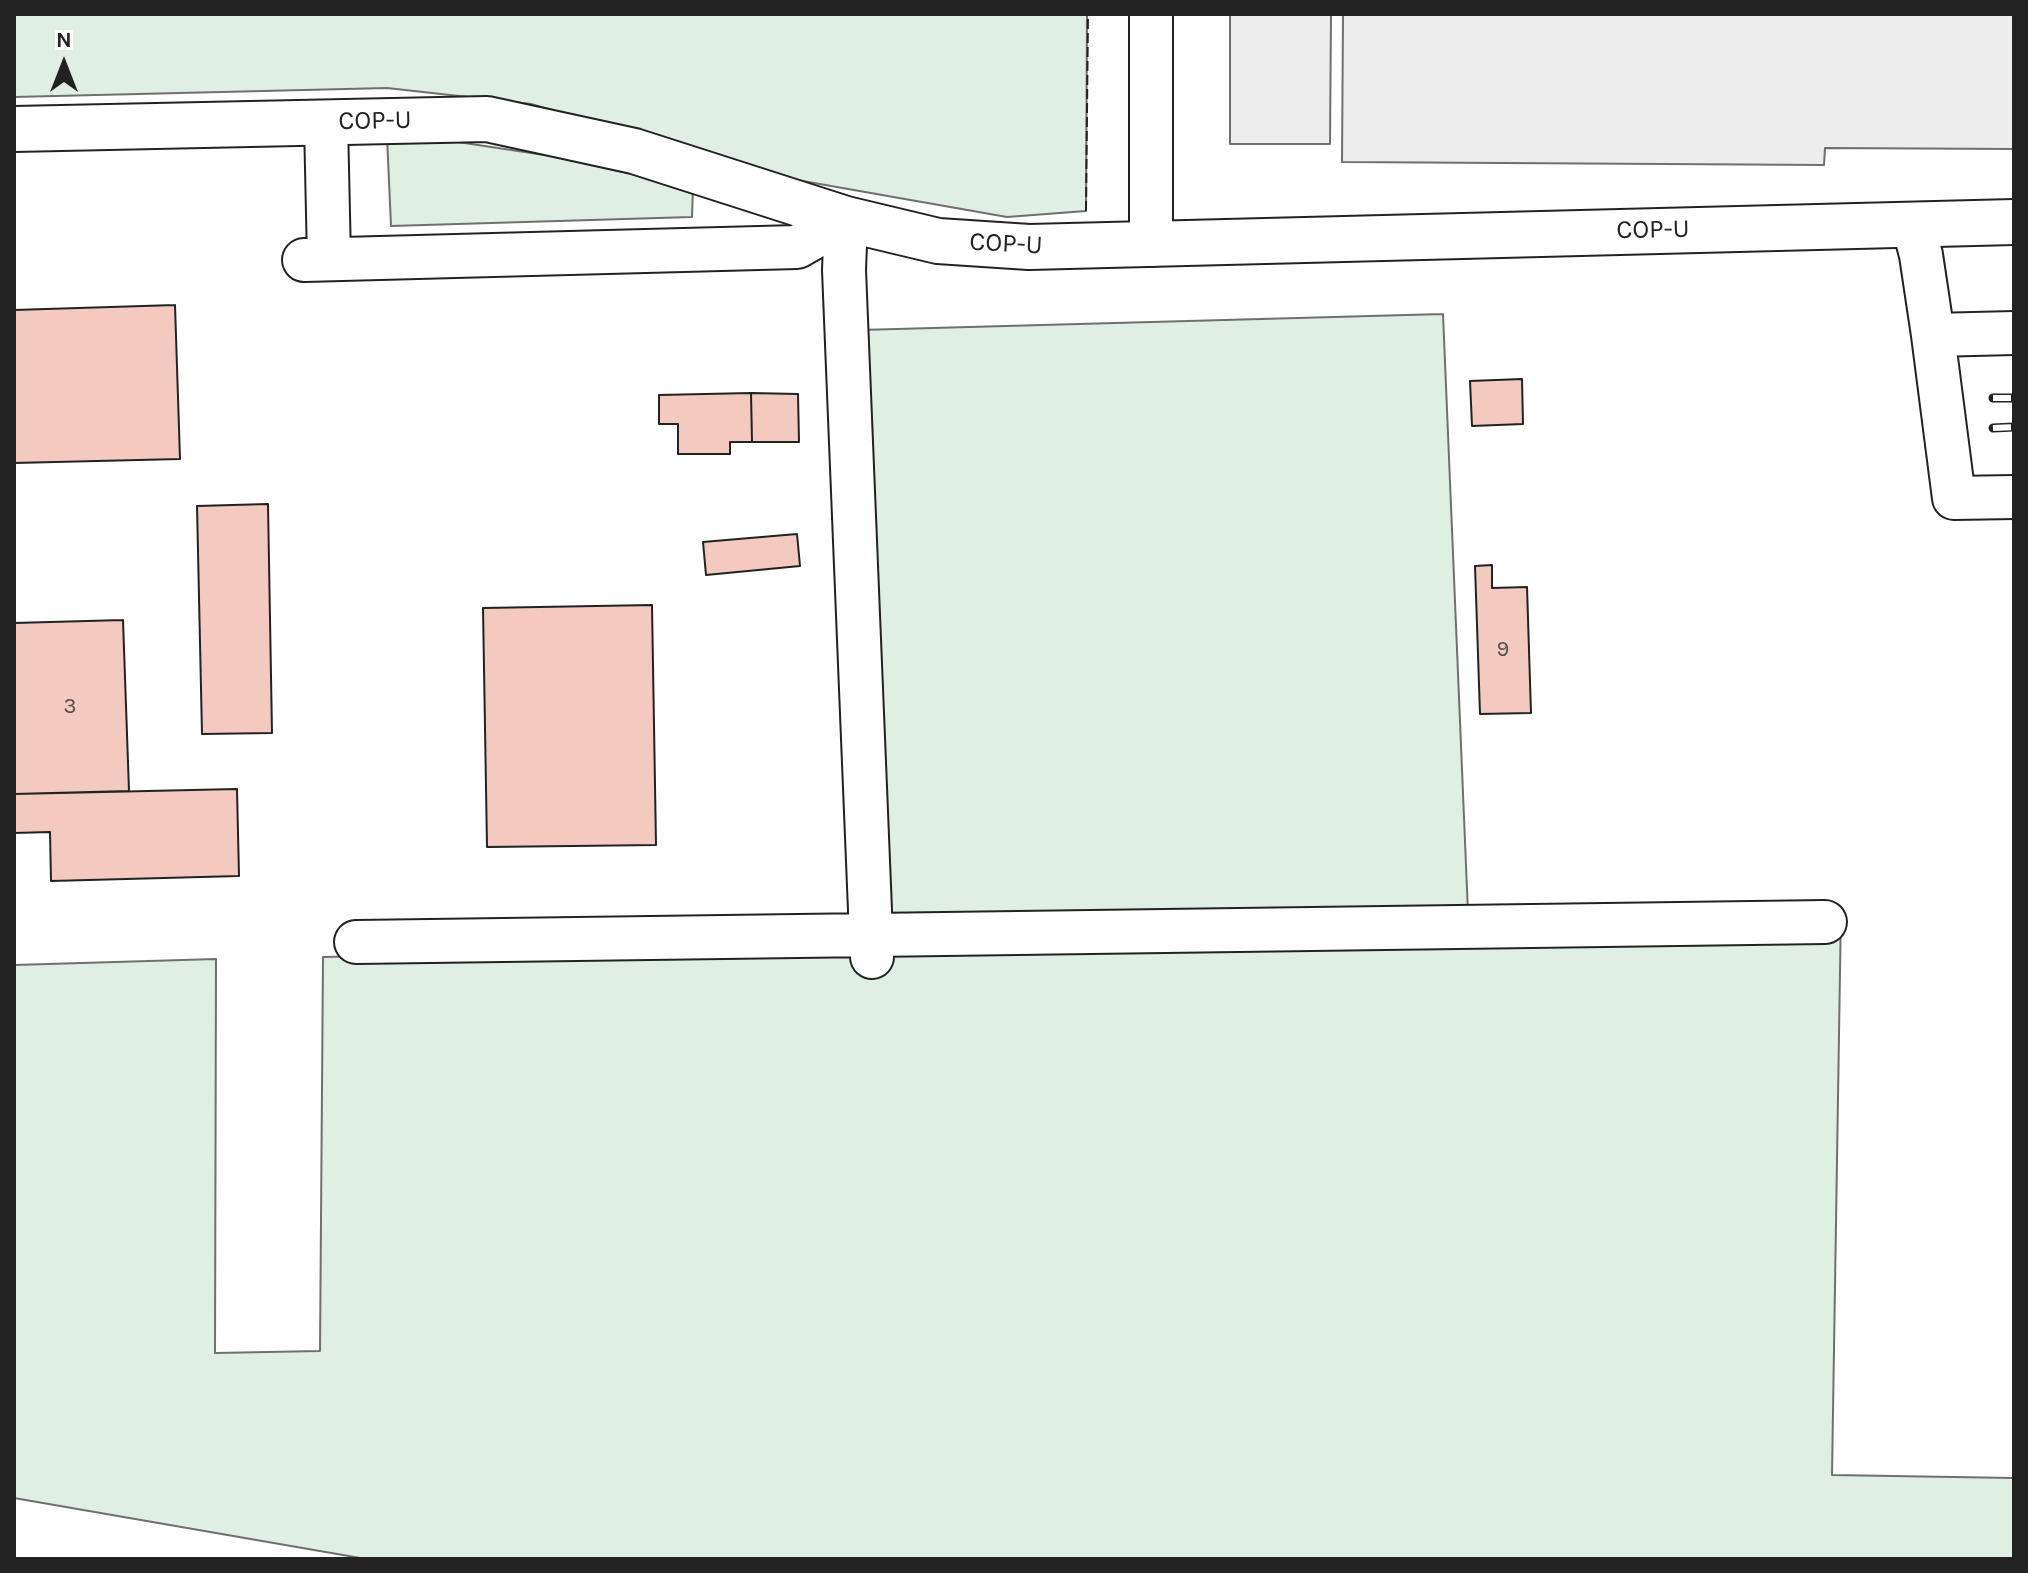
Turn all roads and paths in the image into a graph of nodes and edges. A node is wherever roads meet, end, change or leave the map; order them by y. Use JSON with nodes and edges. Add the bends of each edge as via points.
{"nodes":[{"id":1,"x":1151,"y":14,"type":"edge"},
{"id":2,"x":326,"y":123,"type":"junction"},
{"id":3,"x":14,"y":129,"type":"edge"},
{"id":4,"x":846,"y":219,"type":"junction"},
{"id":5,"x":2014,"y":222,"type":"edge"},
{"id":6,"x":1913,"y":224,"type":"junction"},
{"id":7,"x":1151,"y":245,"type":"junction"},
{"id":8,"x":2014,"y":333,"type":"edge"},
{"id":9,"x":1933,"y":335,"type":"junction"},
{"id":10,"x":2014,"y":497,"type":"edge"},
{"id":11,"x":1825,"y":922,"type":"dead end"},
{"id":12,"x":356,"y":942,"type":"dead end"},
{"id":13,"x":871,"y":946,"type":"junction"}],
"edges":[{"from":1,"to":7,"type":"lane"},
{"from":2,"to":3,"type":"main road","name":"COP-U"},
{"from":2,"to":4,"type":"main road","name":"COP-U","via":[[487,119],[634,151]]},
{"from":2,"to":4,"type":"lane","via":[[317,259],[797,247]]},
{"from":4,"to":7,"type":"main road","name":"COP-U","via":[[938,241],[1029,247]]},
{"from":4,"to":13,"type":"lane"},
{"from":5,"to":6,"type":"main road","name":"COP-U"},
{"from":6,"to":7,"type":"main road","name":"COP-U"},
{"from":6,"to":9,"type":"lane"},
{"from":8,"to":9,"type":"lane"},
{"from":9,"to":10,"type":"lane","via":[[1954,498]]},
{"from":11,"to":13,"type":"lane"},
{"from":12,"to":13,"type":"lane"}]}
